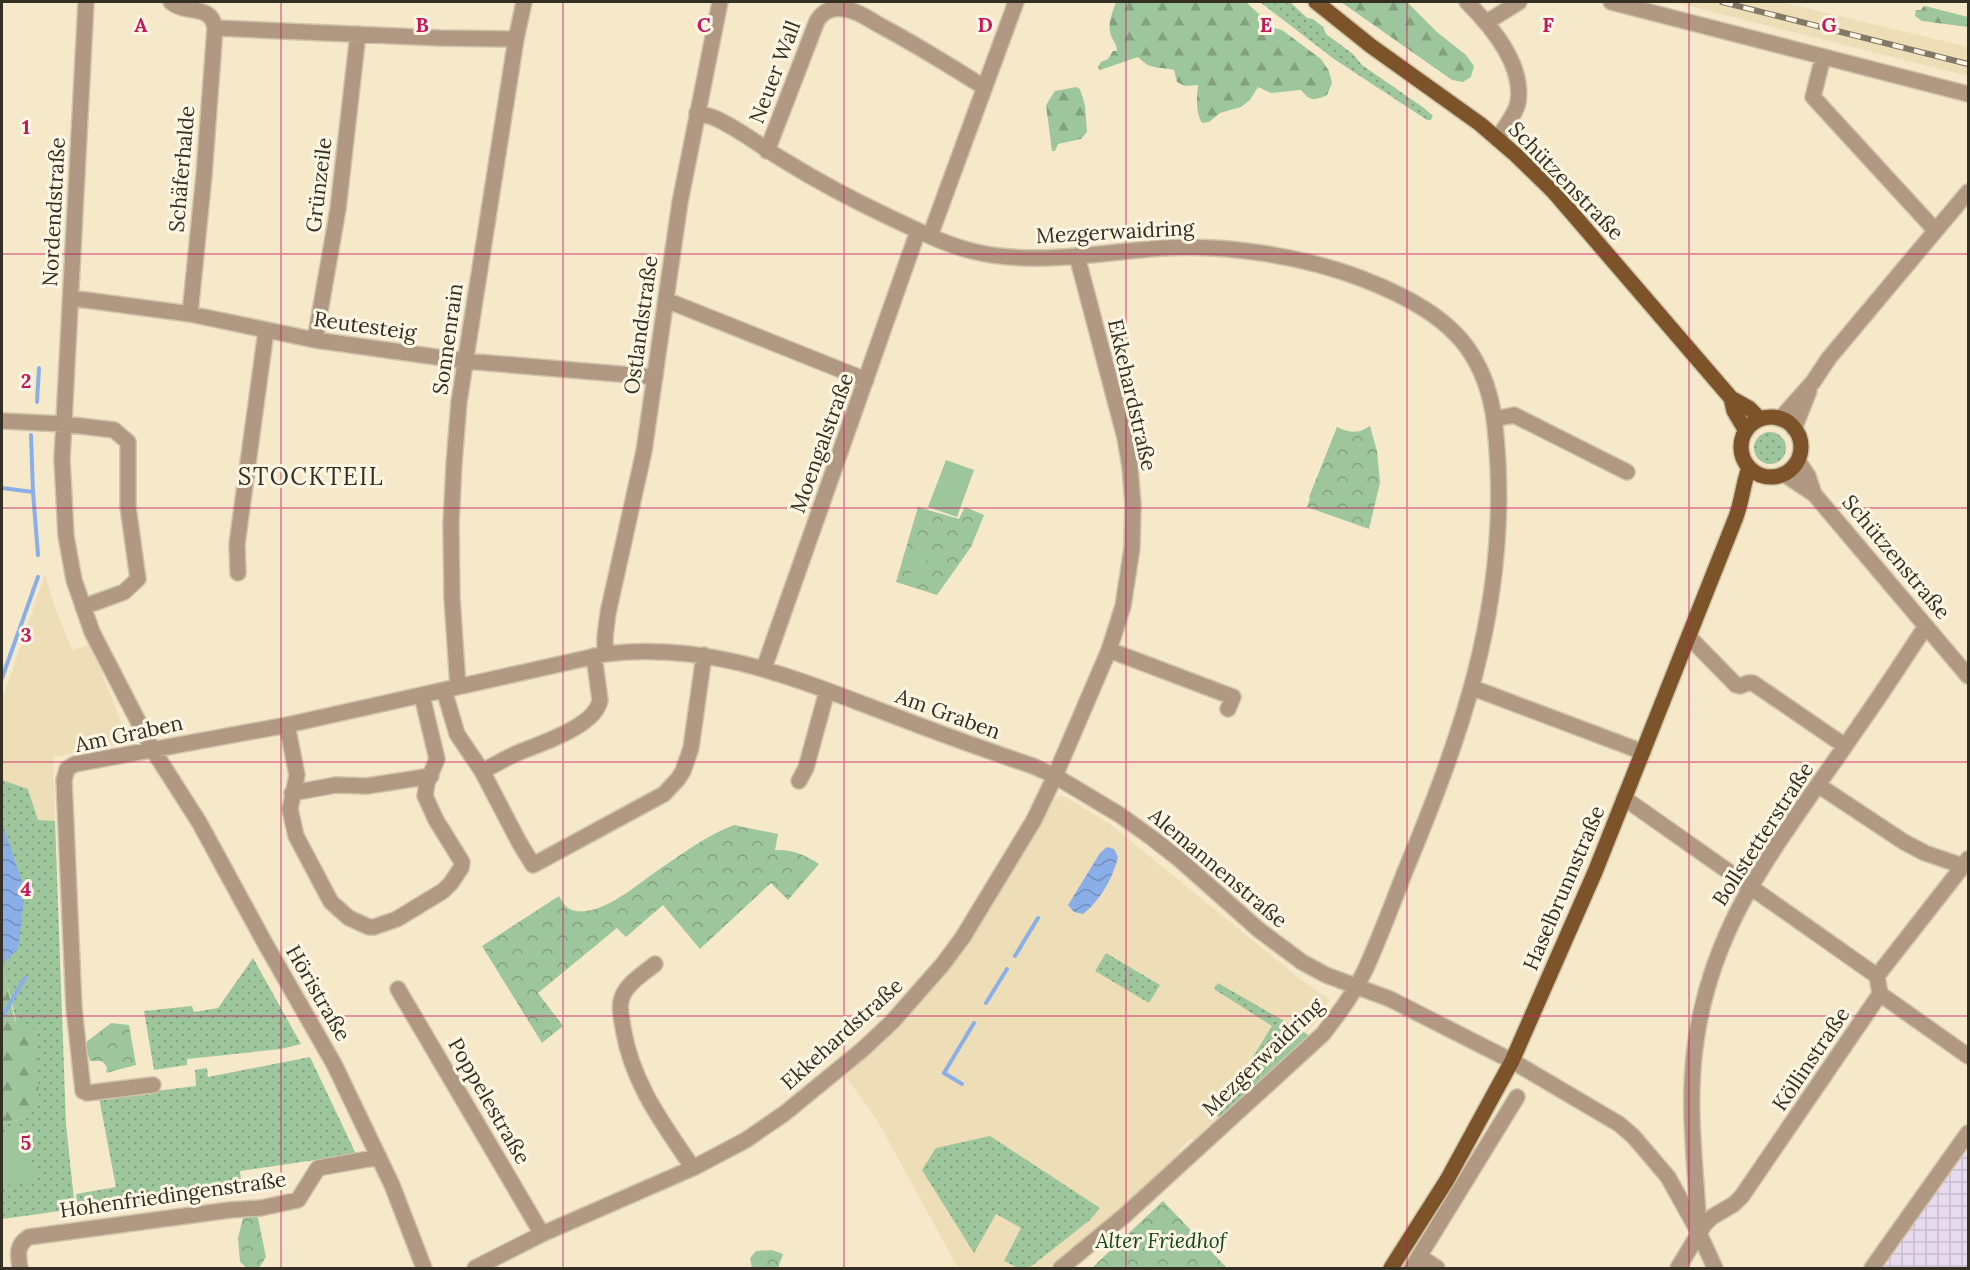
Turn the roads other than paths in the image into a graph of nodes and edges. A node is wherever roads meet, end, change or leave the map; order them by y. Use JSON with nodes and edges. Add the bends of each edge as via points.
{"nodes":[{"id":1,"x":86,"y":2,"type":"edge"},
{"id":2,"x":171,"y":2,"type":"edge"},
{"id":3,"x":524,"y":2,"type":"edge"},
{"id":4,"x":720,"y":2,"type":"edge"},
{"id":5,"x":1016,"y":2,"type":"edge"},
{"id":6,"x":1316,"y":2,"type":"edge"},
{"id":7,"x":1467,"y":2,"type":"edge"},
{"id":8,"x":1519,"y":2,"type":"edge"},
{"id":9,"x":1611,"y":2,"type":"edge"},
{"id":10,"x":1487,"y":22,"type":"junction"},
{"id":11,"x":215,"y":28,"type":"junction"},
{"id":12,"x":358,"y":34,"type":"junction"},
{"id":13,"x":516,"y":39,"type":"junction"},
{"id":14,"x":1823,"y":57,"type":"junction"},
{"id":15,"x":984,"y":87,"type":"junction"},
{"id":16,"x":1968,"y":94,"type":"edge"},
{"id":17,"x":697,"y":113,"type":"junction"},
{"id":18,"x":1498,"y":138,"type":"junction"},
{"id":19,"x":767,"y":151,"type":"junction"},
{"id":20,"x":1968,"y":192,"type":"edge"},
{"id":21,"x":1935,"y":230,"type":"junction"},
{"id":22,"x":924,"y":233,"type":"junction"},
{"id":23,"x":1077,"y":256,"type":"junction"},
{"id":24,"x":71,"y":298,"type":"junction"},
{"id":25,"x":666,"y":300,"type":"junction"},
{"id":26,"x":190,"y":314,"type":"junction"},
{"id":27,"x":266,"y":331,"type":"junction"},
{"id":28,"x":315,"y":340,"type":"junction"},
{"id":29,"x":465,"y":361,"type":"junction"},
{"id":30,"x":655,"y":376,"type":"junction"},
{"id":31,"x":866,"y":380,"type":"junction"},
{"id":32,"x":1813,"y":382,"type":"junction"},
{"id":33,"x":1731,"y":398,"type":"junction"},
{"id":34,"x":1495,"y":419,"type":"junction"},
{"id":35,"x":1760,"y":419,"type":"junction"},
{"id":36,"x":1780,"y":419,"type":"junction"},
{"id":37,"x":2,"y":421,"type":"edge"},
{"id":38,"x":64,"y":424,"type":"junction"},
{"id":39,"x":1794,"y":429,"type":"junction"},
{"id":40,"x":1746,"y":431,"type":"junction"},
{"id":41,"x":1798,"y":461,"type":"junction"},
{"id":42,"x":1749,"y":468,"type":"junction"},
{"id":43,"x":1627,"y":472,"type":"dead end"},
{"id":44,"x":1784,"y":474,"type":"junction"},
{"id":45,"x":1763,"y":477,"type":"junction"},
{"id":46,"x":1814,"y":494,"type":"junction"},
{"id":47,"x":1740,"y":506,"type":"junction"},
{"id":48,"x":238,"y":573,"type":"dead end"},
{"id":49,"x":82,"y":608,"type":"junction"},
{"id":50,"x":1926,"y":626,"type":"junction"},
{"id":51,"x":1689,"y":637,"type":"junction"},
{"id":52,"x":1108,"y":650,"type":"junction"},
{"id":53,"x":600,"y":655,"type":"junction"},
{"id":54,"x":704,"y":655,"type":"junction"},
{"id":55,"x":764,"y":668,"type":"junction"},
{"id":56,"x":1968,"y":676,"type":"edge"},
{"id":57,"x":1473,"y":688,"type":"junction"},
{"id":58,"x":451,"y":689,"type":"junction"},
{"id":59,"x":827,"y":691,"type":"junction"},
{"id":60,"x":423,"y":696,"type":"junction"},
{"id":61,"x":1228,"y":709,"type":"dead end"},
{"id":62,"x":287,"y":725,"type":"junction"},
{"id":63,"x":1845,"y":746,"type":"junction"},
{"id":64,"x":153,"y":750,"type":"junction"},
{"id":65,"x":1643,"y":752,"type":"junction"},
{"id":66,"x":482,"y":771,"type":"junction"},
{"id":67,"x":430,"y":776,"type":"junction"},
{"id":68,"x":1055,"y":776,"type":"junction"},
{"id":69,"x":799,"y":781,"type":"dead end"},
{"id":70,"x":1818,"y":785,"type":"junction"},
{"id":71,"x":292,"y":793,"type":"junction"},
{"id":72,"x":1624,"y":798,"type":"junction"},
{"id":73,"x":1966,"y":862,"type":"edge"},
{"id":74,"x":1750,"y":885,"type":"junction"},
{"id":75,"x":655,"y":964,"type":"dead end"},
{"id":76,"x":1877,"y":976,"type":"junction"},
{"id":77,"x":1357,"y":985,"type":"junction"},
{"id":78,"x":398,"y":990,"type":"dead end"},
{"id":79,"x":1881,"y":994,"type":"junction"},
{"id":80,"x":1968,"y":1056,"type":"edge"},
{"id":81,"x":1512,"y":1062,"type":"junction"},
{"id":82,"x":153,"y":1085,"type":"dead end"},
{"id":83,"x":1517,"y":1097,"type":"dead end"},
{"id":84,"x":1968,"y":1133,"type":"edge"},
{"id":85,"x":379,"y":1157,"type":"junction"},
{"id":86,"x":693,"y":1168,"type":"junction"},
{"id":87,"x":1699,"y":1233,"type":"junction"},
{"id":88,"x":542,"y":1234,"type":"junction"},
{"id":89,"x":1415,"y":1262,"type":"edge"},
{"id":90,"x":20,"y":1269,"type":"edge"},
{"id":91,"x":424,"y":1269,"type":"edge"},
{"id":92,"x":476,"y":1269,"type":"edge"},
{"id":93,"x":1061,"y":1269,"type":"edge"},
{"id":94,"x":1391,"y":1269,"type":"edge"},
{"id":95,"x":1437,"y":1269,"type":"edge"},
{"id":96,"x":1678,"y":1269,"type":"edge"},
{"id":97,"x":1714,"y":1269,"type":"edge"},
{"id":98,"x":1872,"y":1269,"type":"edge"}],
"edges":[{"from":1,"to":24,"type":"street","name":"Nordendstraße"},
{"from":2,"to":11,"type":"street","via":[[209,15]]},
{"from":3,"to":13,"type":"street","name":"Sonnenrain"},
{"from":4,"to":17,"type":"street","name":"Ostlandstraße"},
{"from":5,"to":15,"type":"street"},
{"from":6,"to":18,"type":"main road","name":"Schützenstraße"},
{"from":7,"to":10,"type":"street"},
{"from":8,"to":10,"type":"street"},
{"from":9,"to":14,"type":"street"},
{"from":10,"to":18,"type":"street","via":[[1510,60],[1518,88],[1518,103]]},
{"from":11,"to":12,"type":"street"},
{"from":11,"to":26,"type":"street","name":"Schäferhalde"},
{"from":12,"to":13,"type":"street"},
{"from":12,"to":28,"type":"street","name":"Grünzeile","via":[[338,209]]},
{"from":13,"to":29,"type":"street","name":"Sonnenrain"},
{"from":14,"to":16,"type":"street"},
{"from":14,"to":21,"type":"street","via":[[1813,97]]},
{"from":15,"to":19,"type":"street","name":"Neuer Wall","via":[[858,14],[831,10],[817,21]]},
{"from":15,"to":22,"type":"street"},
{"from":17,"to":19,"type":"street","name":"Mezgerwaidring","via":[[717,118]]},
{"from":17,"to":25,"type":"street","name":"Ostlandstraße"},
{"from":18,"to":33,"type":"main road","name":"Schützenstraße","via":[[1553,191]]},
{"from":19,"to":22,"type":"street","name":"Mezgerwaidring"},
{"from":20,"to":21,"type":"street"},
{"from":21,"to":32,"type":"street"},
{"from":22,"to":23,"type":"street","name":"Mezgerwaidring","via":[[980,253],[1045,259]]},
{"from":22,"to":31,"type":"street","name":"Moengalstraße"},
{"from":23,"to":34,"type":"street","name":"Mezgerwaidring","via":[[1165,248],[1222,248],[1281,257],[1361,278],[1411,301],[1456,334],[1475,360],[1490,393]]},
{"from":23,"to":52,"type":"street","name":"Ekkehardstraße","via":[[1125,438],[1132,488],[1128,580]]},
{"from":24,"to":26,"type":"street","name":"Reutesteig"},
{"from":24,"to":38,"type":"street","name":"Nordendstraße"},
{"from":25,"to":30,"type":"street","name":"Ostlandstraße"},
{"from":25,"to":31,"type":"street"},
{"from":26,"to":27,"type":"street","name":"Reutesteig"},
{"from":27,"to":28,"type":"street","name":"Reutesteig"},
{"from":27,"to":48,"type":"street","via":[[237,544]]},
{"from":28,"to":29,"type":"street","name":"Reutesteig"},
{"from":29,"to":30,"type":"street","name":"Reutesteig"},
{"from":29,"to":58,"type":"street","name":"Sonnenrain","via":[[451,524]]},
{"from":30,"to":53,"type":"street","name":"Ostlandstraße","via":[[644,451]]},
{"from":31,"to":55,"type":"street","name":"Moengalstraße"},
{"from":32,"to":36,"type":"street"},
{"from":32,"to":39,"type":"street"},
{"from":33,"to":35,"type":"main road","name":"Schützenstraße"},
{"from":33,"to":40,"type":"main road","name":"Schützenstraße"},
{"from":34,"to":43,"type":"street","via":[[1514,415]]},
{"from":34,"to":57,"type":"street","name":"Mezgerwaidring","via":[[1499,485],[1496,549],[1488,617]]},
{"from":35,"to":36,"type":"main road"},
{"from":35,"to":40,"type":"main road"},
{"from":36,"to":39,"type":"main road"},
{"from":37,"to":38,"type":"street"},
{"from":38,"to":49,"type":"street","name":"Nordendstraße","via":[[62,482],[66,536]]},
{"from":38,"to":49,"type":"street","via":[[114,430],[128,442],[128,507],[138,579],[124,592]]},
{"from":39,"to":41,"type":"main road","via":[[1801,448]]},
{"from":40,"to":42,"type":"main road","via":[[1741,454]]},
{"from":41,"to":44,"type":"main road"},
{"from":41,"to":46,"type":"street","name":"Schützenstraße"},
{"from":42,"to":45,"type":"main road"},
{"from":42,"to":47,"type":"main road","name":"Haselbrunnstraße"},
{"from":44,"to":45,"type":"main road"},
{"from":44,"to":46,"type":"street","name":"Schützenstraße"},
{"from":45,"to":47,"type":"main road","name":"Haselbrunnstraße"},
{"from":46,"to":50,"type":"street","name":"Schützenstraße"},
{"from":47,"to":51,"type":"main road","name":"Haselbrunnstraße"},
{"from":49,"to":64,"type":"street","name":"Nordendstraße"},
{"from":50,"to":56,"type":"street","name":"Schützenstraße"},
{"from":50,"to":63,"type":"street","name":"Bollstetterstraße"},
{"from":51,"to":63,"type":"street","via":[[1736,685],[1756,684]]},
{"from":51,"to":65,"type":"main road","name":"Haselbrunnstraße"},
{"from":52,"to":61,"type":"street","via":[[1233,697]]},
{"from":52,"to":68,"type":"street","name":"Ekkehardstraße"},
{"from":53,"to":54,"type":"street","name":"Am Graben","via":[[644,651]]},
{"from":53,"to":58,"type":"street","name":"Am Graben"},
{"from":53,"to":66,"type":"street","via":[[600,700],[592,716],[550,742],[518,752]]},
{"from":54,"to":55,"type":"street","name":"Am Graben"},
{"from":54,"to":66,"type":"street","via":[[691,748],[678,779],[655,799],[533,865]]},
{"from":55,"to":59,"type":"street","name":"Am Graben"},
{"from":57,"to":65,"type":"street"},
{"from":57,"to":77,"type":"street","name":"Mezgerwaidring","via":[[1440,787]]},
{"from":58,"to":60,"type":"street","name":"Am Graben"},
{"from":58,"to":66,"type":"street","via":[[457,734]]},
{"from":59,"to":68,"type":"street","name":"Am Graben"},
{"from":59,"to":69,"type":"street"},
{"from":60,"to":62,"type":"street","name":"Am Graben"},
{"from":60,"to":67,"type":"street","via":[[437,759]]},
{"from":62,"to":64,"type":"street","name":"Am Graben"},
{"from":62,"to":71,"type":"street","via":[[297,775]]},
{"from":63,"to":70,"type":"street","name":"Bollstetterstraße"},
{"from":64,"to":82,"type":"street","name":"Am Graben","via":[[75,764],[67,769],[64,780],[74,1008],[83,1091]]},
{"from":64,"to":85,"type":"street","name":"Höristraße","via":[[199,822],[322,1041]]},
{"from":65,"to":72,"type":"main road","name":"Haselbrunnstraße"},
{"from":67,"to":71,"type":"street"},
{"from":67,"to":71,"type":"street","via":[[425,796],[462,862],[461,868],[435,898],[374,927],[349,918],[331,902],[296,836],[290,809]]},
{"from":68,"to":77,"type":"street","name":"Alemannenstraße","via":[[1152,838],[1285,950],[1326,975]]},
{"from":68,"to":86,"type":"street","name":"Ekkehardstraße","via":[[1034,820],[963,937],[900,1013],[785,1113],[747,1140]]},
{"from":70,"to":73,"type":"street","via":[[1925,853]]},
{"from":70,"to":74,"type":"street","name":"Bollstetterstraße"},
{"from":72,"to":74,"type":"street"},
{"from":72,"to":81,"type":"main road","name":"Haselbrunnstraße"},
{"from":73,"to":76,"type":"street"},
{"from":74,"to":76,"type":"street"},
{"from":74,"to":87,"type":"street","name":"Bollstetterstraße","via":[[1714,965],[1695,1048],[1692,1114]]},
{"from":75,"to":86,"type":"street","via":[[629,986],[621,1000],[625,1038],[644,1094]]},
{"from":76,"to":79,"type":"street"},
{"from":77,"to":81,"type":"street","name":"Alemannenstraße"},
{"from":77,"to":93,"type":"street","name":"Mezgerwaidring","via":[[1323,1034]]},
{"from":78,"to":88,"type":"street","name":"Poppelestraße"},
{"from":79,"to":80,"type":"street"},
{"from":79,"to":87,"type":"street","name":"Köllinstraße","via":[[1742,1196],[1712,1217]]},
{"from":81,"to":87,"type":"street","name":"Alemannenstraße","via":[[1604,1114],[1633,1136],[1668,1177]]},
{"from":81,"to":94,"type":"main road","name":"Haselbrunnstraße","via":[[1447,1180]]},
{"from":83,"to":89,"type":"street"},
{"from":84,"to":98,"type":"street"},
{"from":85,"to":90,"type":"street","name":"Hohenfriedingenstraße","via":[[318,1168],[298,1200],[29,1237],[18,1250]]},
{"from":85,"to":91,"type":"street","name":"Höristraße"},
{"from":86,"to":88,"type":"street","name":"Ekkehardstraße"},
{"from":87,"to":96,"type":"street","name":"Köllinstraße"},
{"from":87,"to":97,"type":"street"},
{"from":88,"to":92,"type":"street","name":"Ekkehardstraße"},
{"from":89,"to":95,"type":"street"}]}
